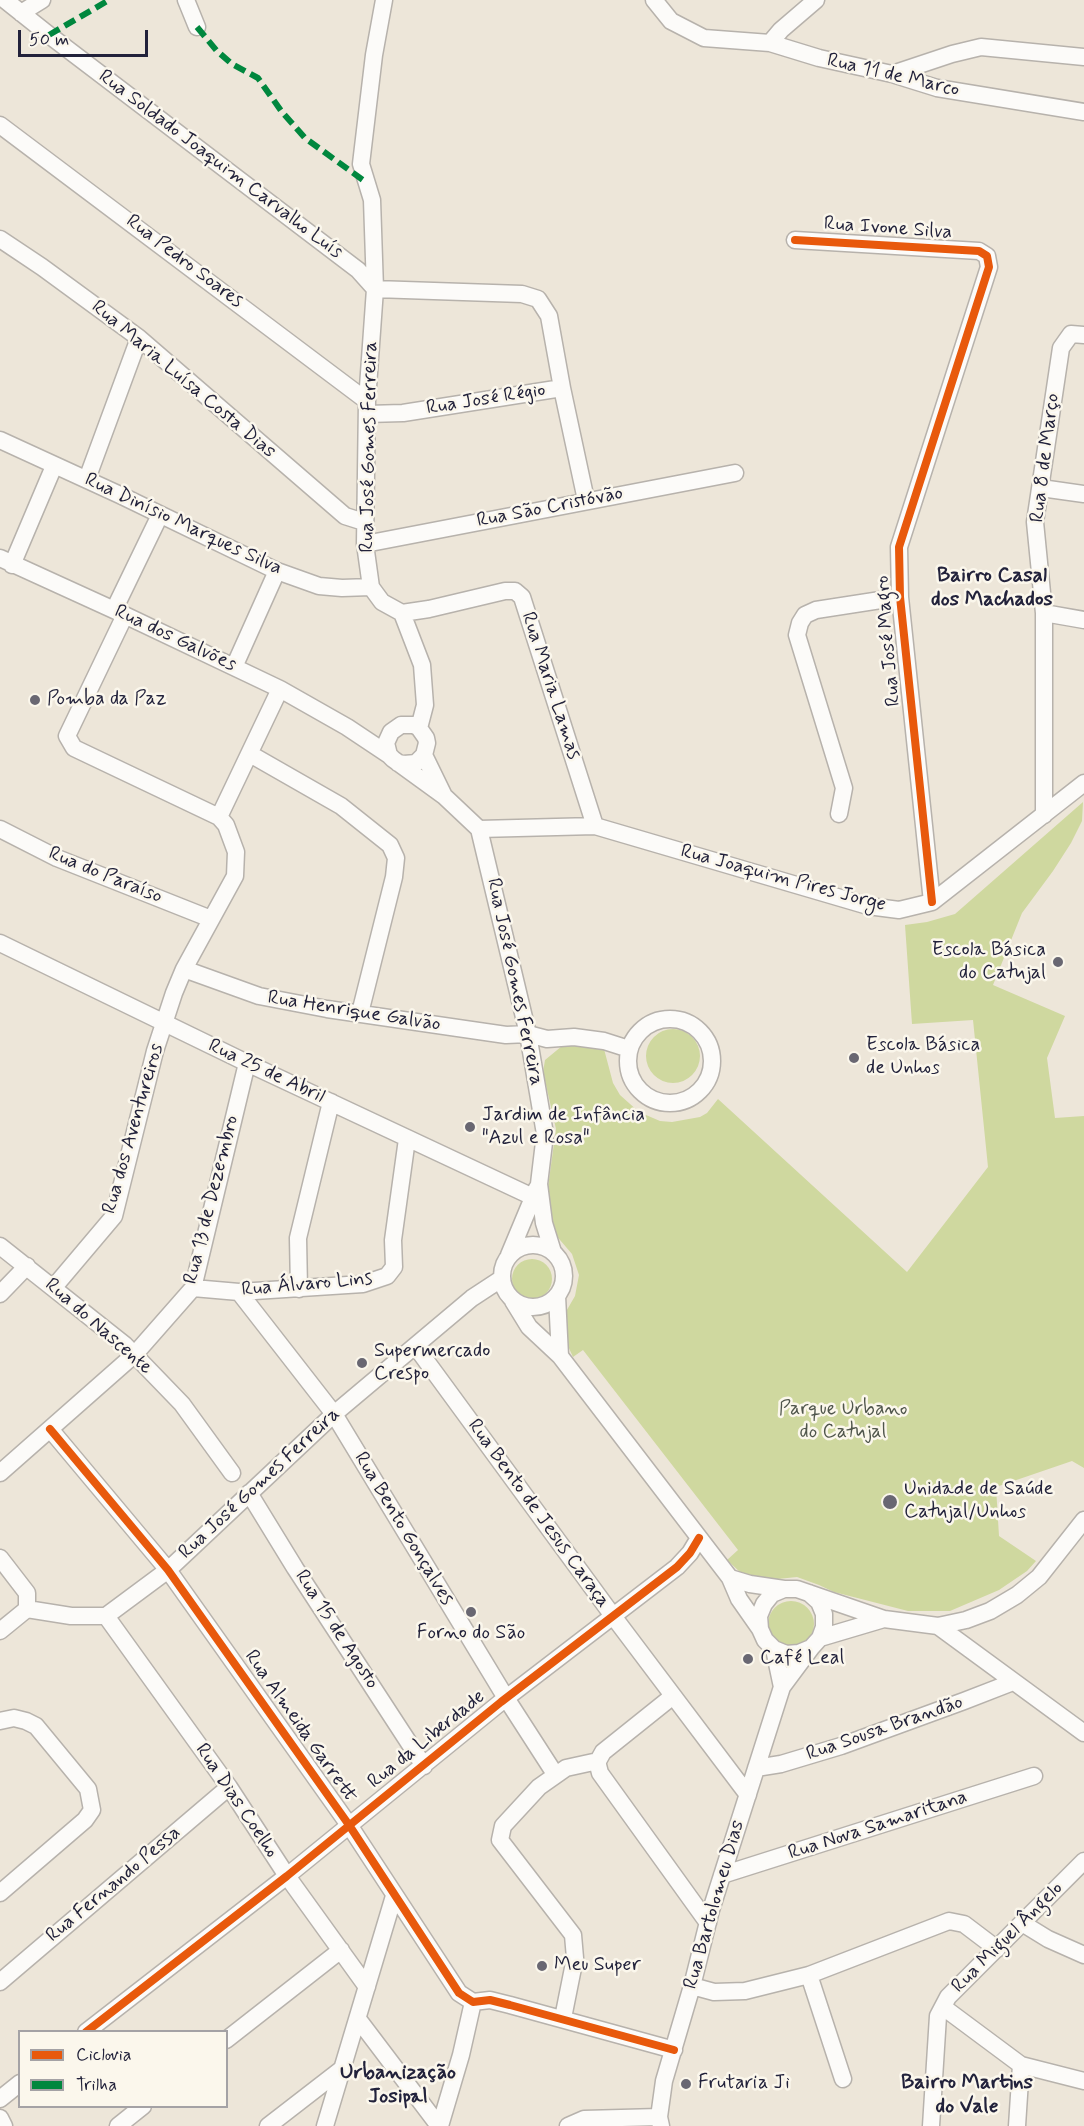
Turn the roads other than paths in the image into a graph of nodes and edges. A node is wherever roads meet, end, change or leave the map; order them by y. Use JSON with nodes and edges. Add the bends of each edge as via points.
{"nodes":[{"id":1,"x":5,"y":0,"type":"edge"},
{"id":2,"x":42,"y":0,"type":"edge"},
{"id":3,"x":186,"y":0,"type":"edge"},
{"id":4,"x":384,"y":0,"type":"edge"},
{"id":5,"x":654,"y":0,"type":"edge"},
{"id":6,"x":816,"y":0,"type":"edge"},
{"id":7,"x":21,"y":13,"type":"junction"},
{"id":8,"x":197,"y":27,"type":"dead end"},
{"id":9,"x":770,"y":43,"type":"junction"},
{"id":10,"x":1084,"y":57,"type":"edge"},
{"id":11,"x":892,"y":74,"type":"junction"},
{"id":12,"x":1084,"y":111,"type":"edge"},
{"id":13,"x":0,"y":125,"type":"edge"},
{"id":14,"x":0,"y":239,"type":"edge"},
{"id":15,"x":795,"y":240,"type":"dead end"},
{"id":16,"x":979,"y":251,"type":"joint"},
{"id":17,"x":375,"y":289,"type":"junction"},
{"id":18,"x":1084,"y":335,"type":"edge"},
{"id":19,"x":140,"y":338,"type":"junction"},
{"id":20,"x":562,"y":388,"type":"junction"},
{"id":21,"x":367,"y":407,"type":"junction"},
{"id":22,"x":0,"y":440,"type":"edge"},
{"id":23,"x":54,"y":466,"type":"junction"},
{"id":24,"x":735,"y":473,"type":"dead end"},
{"id":25,"x":87,"y":479,"type":"junction"},
{"id":26,"x":1041,"y":488,"type":"junction"},
{"id":27,"x":1084,"y":494,"type":"edge"},
{"id":28,"x":586,"y":500,"type":"junction"},
{"id":29,"x":160,"y":514,"type":"junction"},
{"id":30,"x":364,"y":522,"type":"junction"},
{"id":31,"x":365,"y":544,"type":"junction"},
{"id":32,"x":6,"y":562,"type":"edge"},
{"id":33,"x":277,"y":572,"type":"junction"},
{"id":34,"x":371,"y":587,"type":"junction"},
{"id":35,"x":900,"y":597,"type":"junction"},
{"id":36,"x":120,"y":613,"type":"junction"},
{"id":37,"x":402,"y":613,"type":"junction"},
{"id":38,"x":1044,"y":613,"type":"junction"},
{"id":39,"x":1084,"y":620,"type":"edge"},
{"id":40,"x":234,"y":667,"type":"junction"},
{"id":41,"x":280,"y":689,"type":"junction"},
{"id":42,"x":347,"y":728,"type":"junction"},
{"id":43,"x":419,"y":729,"type":"junction"},
{"id":44,"x":391,"y":732,"type":"junction"},
{"id":45,"x":250,"y":754,"type":"junction"},
{"id":46,"x":424,"y":754,"type":"junction"},
{"id":47,"x":394,"y":759,"type":"junction"},
{"id":48,"x":1084,"y":783,"type":"edge"},
{"id":49,"x":444,"y":796,"type":"junction"},
{"id":50,"x":839,"y":814,"type":"dead end"},
{"id":51,"x":1044,"y":815,"type":"junction"},
{"id":52,"x":219,"y":817,"type":"junction"},
{"id":53,"x":595,"y":826,"type":"junction"},
{"id":54,"x":0,"y":829,"type":"edge"},
{"id":55,"x":479,"y":829,"type":"junction"},
{"id":56,"x":932,"y":902,"type":"junction"},
{"id":57,"x":211,"y":919,"type":"junction"},
{"id":58,"x":0,"y":943,"type":"edge"},
{"id":59,"x":184,"y":969,"type":"junction"},
{"id":60,"x":360,"y":1013,"type":"junction"},
{"id":61,"x":165,"y":1023,"type":"junction"},
{"id":62,"x":528,"y":1034,"type":"junction"},
{"id":63,"x":629,"y":1049,"type":"junction"},
{"id":64,"x":247,"y":1063,"type":"junction"},
{"id":65,"x":331,"y":1102,"type":"junction"},
{"id":66,"x":407,"y":1139,"type":"junction"},
{"id":67,"x":536,"y":1191,"type":"junction"},
{"id":68,"x":0,"y":1246,"type":"edge"},
{"id":69,"x":553,"y":1252,"type":"junction"},
{"id":70,"x":508,"y":1256,"type":"junction"},
{"id":71,"x":27,"y":1266,"type":"junction"},
{"id":72,"x":501,"y":1279,"type":"junction"},
{"id":73,"x":54,"y":1287,"type":"junction"},
{"id":74,"x":193,"y":1288,"type":"junction"},
{"id":75,"x":299,"y":1289,"type":"junction"},
{"id":76,"x":239,"y":1292,"type":"junction"},
{"id":77,"x":0,"y":1294,"type":"edge"},
{"id":78,"x":557,"y":1296,"type":"junction"},
{"id":79,"x":513,"y":1300,"type":"junction"},
{"id":80,"x":416,"y":1347,"type":"junction"},
{"id":81,"x":135,"y":1354,"type":"junction"},
{"id":82,"x":560,"y":1356,"type":"junction"},
{"id":83,"x":334,"y":1414,"type":"junction"},
{"id":84,"x":50,"y":1429,"type":"junction"},
{"id":85,"x":0,"y":1473,"type":"edge"},
{"id":86,"x":232,"y":1473,"type":"dead end"},
{"id":87,"x":249,"y":1493,"type":"junction"},
{"id":88,"x":1084,"y":1520,"type":"edge"},
{"id":89,"x":699,"y":1538,"type":"junction"},
{"id":90,"x":0,"y":1558,"type":"edge"},
{"id":91,"x":168,"y":1570,"type":"junction"},
{"id":92,"x":730,"y":1578,"type":"junction"},
{"id":93,"x":784,"y":1589,"type":"junction"},
{"id":94,"x":809,"y":1593,"type":"junction"},
{"id":95,"x":27,"y":1609,"type":"junction"},
{"id":96,"x":106,"y":1616,"type":"junction"},
{"id":97,"x":613,"y":1616,"type":"junction"},
{"id":98,"x":884,"y":1619,"type":"junction"},
{"id":99,"x":938,"y":1626,"type":"junction"},
{"id":100,"x":759,"y":1629,"type":"junction"},
{"id":101,"x":0,"y":1631,"type":"edge"},
{"id":102,"x":815,"y":1643,"type":"junction"},
{"id":103,"x":774,"y":1649,"type":"junction"},
{"id":104,"x":1012,"y":1682,"type":"junction"},
{"id":105,"x":782,"y":1687,"type":"junction"},
{"id":106,"x":673,"y":1696,"type":"junction"},
{"id":107,"x":506,"y":1698,"type":"junction"},
{"id":108,"x":0,"y":1721,"type":"edge"},
{"id":109,"x":1084,"y":1733,"type":"edge"},
{"id":110,"x":598,"y":1761,"type":"junction"},
{"id":111,"x":424,"y":1766,"type":"junction"},
{"id":112,"x":756,"y":1768,"type":"junction"},
{"id":113,"x":555,"y":1774,"type":"junction"},
{"id":114,"x":1034,"y":1776,"type":"dead end"},
{"id":115,"x":229,"y":1787,"type":"junction"},
{"id":116,"x":748,"y":1795,"type":"junction"},
{"id":117,"x":349,"y":1825,"type":"junction"},
{"id":118,"x":1084,"y":1862,"type":"edge"},
{"id":119,"x":722,"y":1875,"type":"junction"},
{"id":120,"x":287,"y":1876,"type":"junction"},
{"id":121,"x":0,"y":1893,"type":"edge"},
{"id":122,"x":394,"y":1896,"type":"junction"},
{"id":123,"x":708,"y":1923,"type":"junction"},
{"id":124,"x":1022,"y":1923,"type":"junction"},
{"id":125,"x":997,"y":1948,"type":"junction"},
{"id":126,"x":341,"y":1950,"type":"junction"},
{"id":127,"x":1084,"y":1955,"type":"edge"},
{"id":128,"x":809,"y":1976,"type":"junction"},
{"id":129,"x":0,"y":1982,"type":"edge"},
{"id":130,"x":692,"y":1986,"type":"junction"},
{"id":131,"x":368,"y":1987,"type":"junction"},
{"id":132,"x":473,"y":2002,"type":"junction"},
{"id":133,"x":943,"y":2007,"type":"junction"},
{"id":134,"x":563,"y":2018,"type":"junction"},
{"id":135,"x":358,"y":2019,"type":"junction"},
{"id":136,"x":88,"y":2030,"type":"edge"},
{"id":137,"x":228,"y":2038,"type":"edge"},
{"id":138,"x":674,"y":2050,"type":"junction"},
{"id":139,"x":1022,"y":2065,"type":"junction"},
{"id":140,"x":343,"y":2067,"type":"junction"},
{"id":141,"x":843,"y":2079,"type":"dead end"},
{"id":142,"x":1084,"y":2081,"type":"edge"},
{"id":143,"x":18,"y":2085,"type":"edge"},
{"id":144,"x":0,"y":2098,"type":"edge"},
{"id":145,"x":140,"y":2108,"type":"edge"},
{"id":146,"x":0,"y":2118,"type":"edge"},
{"id":147,"x":660,"y":2122,"type":"edge"},
{"id":148,"x":4,"y":2126,"type":"edge"},
{"id":149,"x":118,"y":2126,"type":"edge"},
{"id":150,"x":268,"y":2126,"type":"edge"},
{"id":151,"x":325,"y":2126,"type":"edge"},
{"id":152,"x":440,"y":2126,"type":"edge"},
{"id":153,"x":568,"y":2126,"type":"edge"},
{"id":154,"x":931,"y":2126,"type":"edge"},
{"id":155,"x":1017,"y":2126,"type":"edge"}],
"edges":[{"from":1,"to":7,"type":"street","name":"Rua Soldado Joaquim Carvalho Luís"},
{"from":2,"to":7,"type":"street"},
{"from":3,"to":8,"type":"street"},
{"from":4,"to":17,"type":"street","name":"Rua José Gomes Ferreira","via":[[361,164],[372,200]]},
{"from":5,"to":9,"type":"street","name":"Rua 11 de Marco","via":[[671,21],[704,38]]},
{"from":6,"to":9,"type":"street"},
{"from":7,"to":17,"type":"street","name":"Rua Soldado Joaquim Carvalho Luís","via":[[358,270]]},
{"from":9,"to":11,"type":"street","name":"Rua 11 de Marco"},
{"from":10,"to":11,"type":"street","via":[[981,48]]},
{"from":11,"to":12,"type":"street","name":"Rua 11 de Marco","via":[[937,88]]},
{"from":13,"to":21,"type":"street","name":"Rua Pedro Soares"},
{"from":14,"to":19,"type":"street","name":"Rua Maria Luísa Costa Dias"},
{"from":15,"to":16,"type":"street","name":"Rua Ivone Silva"},
{"from":16,"to":35,"type":"street","name":"Rua José Magro","via":[[987,256],[989,267],[899,547]]},
{"from":17,"to":20,"type":"street","via":[[522,294],[538,299],[549,316]]},
{"from":17,"to":21,"type":"street","name":"Rua José Gomes Ferreira"},
{"from":18,"to":26,"type":"street","name":"Rua 8 de Março","via":[[1071,334],[1061,348]]},
{"from":19,"to":25,"type":"street"},
{"from":19,"to":30,"type":"street","name":"Rua Maria Luísa Costa Dias","via":[[345,516]]},
{"from":20,"to":21,"type":"street","name":"Rua José Régio","via":[[403,413]]},
{"from":20,"to":28,"type":"street","name":"Rua José Régio"},
{"from":21,"to":30,"type":"street","name":"Rua José Gomes Ferreira"},
{"from":22,"to":23,"type":"street","name":"Rua Dinísio Marques Silva"},
{"from":23,"to":25,"type":"street","name":"Rua Dinísio Marques Silva"},
{"from":23,"to":32,"type":"street"},
{"from":24,"to":28,"type":"street","name":"Rua São Cristóvão"},
{"from":25,"to":29,"type":"street","name":"Rua Dinísio Marques Silva"},
{"from":26,"to":27,"type":"street"},
{"from":26,"to":38,"type":"street","name":"Rua 8 de Março","via":[[1035,522]]},
{"from":28,"to":31,"type":"street","name":"Rua São Cristóvão"},
{"from":29,"to":33,"type":"street","name":"Rua Dinísio Marques Silva"},
{"from":29,"to":36,"type":"street"},
{"from":30,"to":31,"type":"street","name":"Rua José Gomes Ferreira"},
{"from":31,"to":34,"type":"street","name":"Rua José Gomes Ferreira"},
{"from":32,"to":36,"type":"street","name":"Rua dos Galvões"},
{"from":33,"to":34,"type":"street","name":"Rua Dinísio Marques Silva","via":[[319,586]]},
{"from":33,"to":40,"type":"street"},
{"from":34,"to":37,"type":"street","via":[[382,602]]},
{"from":35,"to":50,"type":"street","via":[[816,610],[805,615],[800,623],[797,635],[844,788]]},
{"from":35,"to":56,"type":"street","name":"Rua José Magro"},
{"from":36,"to":40,"type":"street","name":"Rua dos Galvões"},
{"from":36,"to":52,"type":"street","via":[[67,736],[74,748]]},
{"from":37,"to":43,"type":"street","via":[[423,665],[425,705]]},
{"from":37,"to":53,"type":"street","name":"Rua Maria Lamas","via":[[505,591],[515,591],[522,597]]},
{"from":38,"to":39,"type":"street"},
{"from":38,"to":51,"type":"street","name":"Rua 8 de Março"},
{"from":40,"to":41,"type":"street","name":"Rua dos Galvões"},
{"from":41,"to":42,"type":"street","name":"Rua dos Galvões"},
{"from":41,"to":45,"type":"street"},
{"from":42,"to":44,"type":"street","name":"Rua dos Galvões"},
{"from":42,"to":47,"type":"street","name":"Rua dos Galvões"},
{"from":43,"to":44,"type":"street","via":[[407,724]]},
{"from":43,"to":46,"type":"street","via":[[426,738]]},
{"from":44,"to":47,"type":"street","via":[[386,743]]},
{"from":45,"to":52,"type":"street"},
{"from":45,"to":60,"type":"street","via":[[341,806],[390,845],[396,858]]},
{"from":46,"to":47,"type":"street","via":[[416,763],[404,765]]},
{"from":46,"to":49,"type":"street"},
{"from":47,"to":49,"type":"street"},
{"from":48,"to":51,"type":"street","name":"Rua Joaquim Pires Jorge"},
{"from":49,"to":55,"type":"street"},
{"from":51,"to":56,"type":"street","name":"Rua Joaquim Pires Jorge"},
{"from":52,"to":57,"type":"street","name":"Rua dos Aventureiros","via":[[236,852],[235,876]]},
{"from":53,"to":55,"type":"street","name":"Rua Joaquim Pires Jorge"},
{"from":53,"to":56,"type":"street","name":"Rua Joaquim Pires Jorge","via":[[868,906],[899,910]]},
{"from":54,"to":57,"type":"street","name":"Rua do Paraíso","via":[[57,858]]},
{"from":55,"to":62,"type":"street","name":"Rua José Gomes Ferreira"},
{"from":57,"to":59,"type":"street","name":"Rua dos Aventureiros"},
{"from":58,"to":61,"type":"street","name":"Rua 25 de Abril"},
{"from":59,"to":60,"type":"street","name":"Rua Henrique Galvão","via":[[259,996]]},
{"from":59,"to":61,"type":"street","name":"Rua dos Aventureiros"},
{"from":60,"to":62,"type":"street","name":"Rua Henrique Galvão","via":[[506,1035]]},
{"from":61,"to":64,"type":"street","name":"Rua 25 de Abril"},
{"from":61,"to":73,"type":"street","name":"Rua dos Aventureiros","via":[[114,1216]]},
{"from":62,"to":63,"type":"street","name":"Rua Henrique Galvão","via":[[547,1040],[573,1037],[604,1041]]},
{"from":62,"to":67,"type":"street","name":"Rua José Gomes Ferreira","via":[[545,1134]]},
{"from":63,"to":63,"type":"street","via":[[630,1076],[642,1092],[660,1102],[674,1103],[699,1091],[711,1067],[706,1040],[686,1022],[658,1021],[636,1036]]},
{"from":64,"to":65,"type":"street","name":"Rua 25 de Abril"},
{"from":64,"to":74,"type":"street","name":"Rua 13 de Dezembro"},
{"from":65,"to":66,"type":"street","name":"Rua 25 de Abril"},
{"from":65,"to":75,"type":"street","via":[[298,1238]]},
{"from":66,"to":67,"type":"street","name":"Rua 25 de Abril"},
{"from":66,"to":75,"type":"street","name":"Rua Álvaro Lins","via":[[393,1240],[394,1267],[387,1276],[363,1284]]},
{"from":67,"to":69,"type":"street","name":"Rua José Gomes Ferreira"},
{"from":67,"to":70,"type":"street","name":"Rua José Gomes Ferreira"},
{"from":68,"to":71,"type":"street","name":"Rua do Nascente"},
{"from":69,"to":70,"type":"street","via":[[535,1245]]},
{"from":69,"to":78,"type":"street","via":[[560,1259],[564,1278]]},
{"from":70,"to":72,"type":"street"},
{"from":71,"to":73,"type":"street","name":"Rua do Nascente"},
{"from":71,"to":77,"type":"street"},
{"from":72,"to":79,"type":"street"},
{"from":72,"to":80,"type":"street","name":"Rua José Gomes Ferreira","via":[[472,1298]]},
{"from":73,"to":81,"type":"street","name":"Rua do Nascente"},
{"from":74,"to":76,"type":"street","name":"Rua Álvaro Lins"},
{"from":74,"to":81,"type":"street","name":"Rua 13 de Dezembro"},
{"from":75,"to":76,"type":"street","name":"Rua Álvaro Lins"},
{"from":76,"to":83,"type":"street","name":"Rua Bento Gonçalves"},
{"from":78,"to":79,"type":"street","via":[[550,1303],[531,1308]]},
{"from":78,"to":82,"type":"street"},
{"from":79,"to":82,"type":"street","via":[[529,1327]]},
{"from":80,"to":83,"type":"street","name":"Rua José Gomes Ferreira"},
{"from":80,"to":97,"type":"street","name":"Rua Bento de Jesus Caraça"},
{"from":81,"to":84,"type":"street","name":"Rua 13 de Dezembro"},
{"from":81,"to":86,"type":"street","name":"Rua do Nascente","via":[[182,1404]]},
{"from":82,"to":89,"type":"street"},
{"from":83,"to":87,"type":"street","name":"Rua José Gomes Ferreira"},
{"from":83,"to":107,"type":"street","name":"Rua Bento Gonçalves"},
{"from":84,"to":85,"type":"street","name":"Rua 13 de Dezembro"},
{"from":84,"to":91,"type":"street","name":"Rua Almeida Garrett"},
{"from":87,"to":91,"type":"street","name":"Rua José Gomes Ferreira"},
{"from":87,"to":111,"type":"street","name":"Rua 15 de Agosto"},
{"from":88,"to":99,"type":"street","via":[[1039,1577],[1017,1595],[990,1611]]},
{"from":89,"to":92,"type":"street"},
{"from":89,"to":97,"type":"street","name":"Rua da Liberdade","via":[[677,1567]]},
{"from":90,"to":95,"type":"street","via":[[27,1593]]},
{"from":91,"to":96,"type":"street","name":"Rua José Gomes Ferreira"},
{"from":91,"to":117,"type":"street","name":"Rua Almeida Garrett"},
{"from":92,"to":93,"type":"street"},
{"from":92,"to":100,"type":"street"},
{"from":93,"to":94,"type":"street"},
{"from":93,"to":100,"type":"street","via":[[772,1594],[764,1604]]},
{"from":94,"to":98,"type":"street"},
{"from":94,"to":102,"type":"street","via":[[824,1614],[824,1627]]},
{"from":95,"to":96,"type":"street","via":[[71,1616]]},
{"from":95,"to":101,"type":"street"},
{"from":96,"to":115,"type":"street","name":"Rua Dias Coelho"},
{"from":97,"to":106,"type":"street","name":"Rua Bento de Jesus Caraça"},
{"from":97,"to":107,"type":"street","name":"Rua da Liberdade"},
{"from":98,"to":99,"type":"street"},
{"from":98,"to":102,"type":"street"},
{"from":99,"to":104,"type":"street"},
{"from":100,"to":103,"type":"street"},
{"from":102,"to":103,"type":"street","via":[[799,1653],[786,1654]]},
{"from":102,"to":105,"type":"street","name":"Rua Bartolomeu Dias"},
{"from":103,"to":105,"type":"street","name":"Rua Bartolomeu Dias"},
{"from":104,"to":109,"type":"street"},
{"from":104,"to":112,"type":"street","name":"Rua Sousa Brandão","via":[[841,1746]]},
{"from":105,"to":112,"type":"street","name":"Rua Bartolomeu Dias"},
{"from":106,"to":110,"type":"street","via":[[603,1752]]},
{"from":106,"to":116,"type":"street","name":"Rua Bento de Jesus Caraça"},
{"from":107,"to":111,"type":"street","name":"Rua da Liberdade"},
{"from":107,"to":113,"type":"street","name":"Rua Bento Gonçalves"},
{"from":108,"to":121,"type":"street","via":[[14,1718],[36,1726],[88,1789],[92,1810]]},
{"from":110,"to":113,"type":"street"},
{"from":110,"to":123,"type":"street","via":[[600,1773]]},
{"from":111,"to":117,"type":"street","name":"Rua da Liberdade"},
{"from":112,"to":116,"type":"street","name":"Rua Bartolomeu Dias"},
{"from":113,"to":134,"type":"street","via":[[503,1826],[500,1840],[573,1935],[575,1958]]},
{"from":114,"to":119,"type":"street","name":"Rua Nova Samaritana"},
{"from":115,"to":120,"type":"street","name":"Rua Dias Coelho"},
{"from":115,"to":129,"type":"street","name":"Rua Fernando Pessa"},
{"from":116,"to":119,"type":"street","name":"Rua Bartolomeu Dias"},
{"from":117,"to":120,"type":"street","name":"Rua da Liberdade"},
{"from":117,"to":122,"type":"street","name":"Rua Almeida Garrett"},
{"from":118,"to":124,"type":"street","name":"Rua Miguel Ângelo"},
{"from":119,"to":123,"type":"street","name":"Rua Bartolomeu Dias"},
{"from":120,"to":126,"type":"street","name":"Rua Dias Coelho"},
{"from":120,"to":136,"type":"street","name":"Rua da Liberdade"},
{"from":122,"to":131,"type":"street"},
{"from":122,"to":132,"type":"street","name":"Rua Almeida Garrett","via":[[459,1993]]},
{"from":123,"to":130,"type":"street","name":"Rua Bartolomeu Dias"},
{"from":124,"to":125,"type":"street","name":"Rua Miguel Ângelo"},
{"from":124,"to":127,"type":"street"},
{"from":125,"to":128,"type":"street","via":[[964,1924],[949,1921]]},
{"from":125,"to":133,"type":"street","name":"Rua Miguel Ângelo","via":[[948,1997]]},
{"from":126,"to":131,"type":"street","name":"Rua Dias Coelho"},
{"from":126,"to":137,"type":"street"},
{"from":128,"to":130,"type":"street","via":[[744,1991],[714,1992]]},
{"from":128,"to":141,"type":"street"},
{"from":130,"to":138,"type":"street","name":"Rua Bartolomeu Dias"},
{"from":131,"to":135,"type":"street"},
{"from":132,"to":134,"type":"street","via":[[490,2000]]},
{"from":132,"to":152,"type":"street"},
{"from":133,"to":139,"type":"street"},
{"from":133,"to":154,"type":"street","name":"Rua Miguel Ângelo","via":[[938,2016]]},
{"from":134,"to":138,"type":"street"},
{"from":135,"to":140,"type":"street"},
{"from":135,"to":152,"type":"street"},
{"from":138,"to":147,"type":"street","name":"Rua Bartolomeu Dias","via":[[664,2081]]},
{"from":139,"to":142,"type":"street"},
{"from":139,"to":155,"type":"street"},
{"from":140,"to":150,"type":"street"},
{"from":140,"to":151,"type":"street"},
{"from":143,"to":144,"type":"street"},
{"from":145,"to":149,"type":"street"},
{"from":146,"to":148,"type":"street"},
{"from":147,"to":153,"type":"street","via":[[584,2119]]}]}
